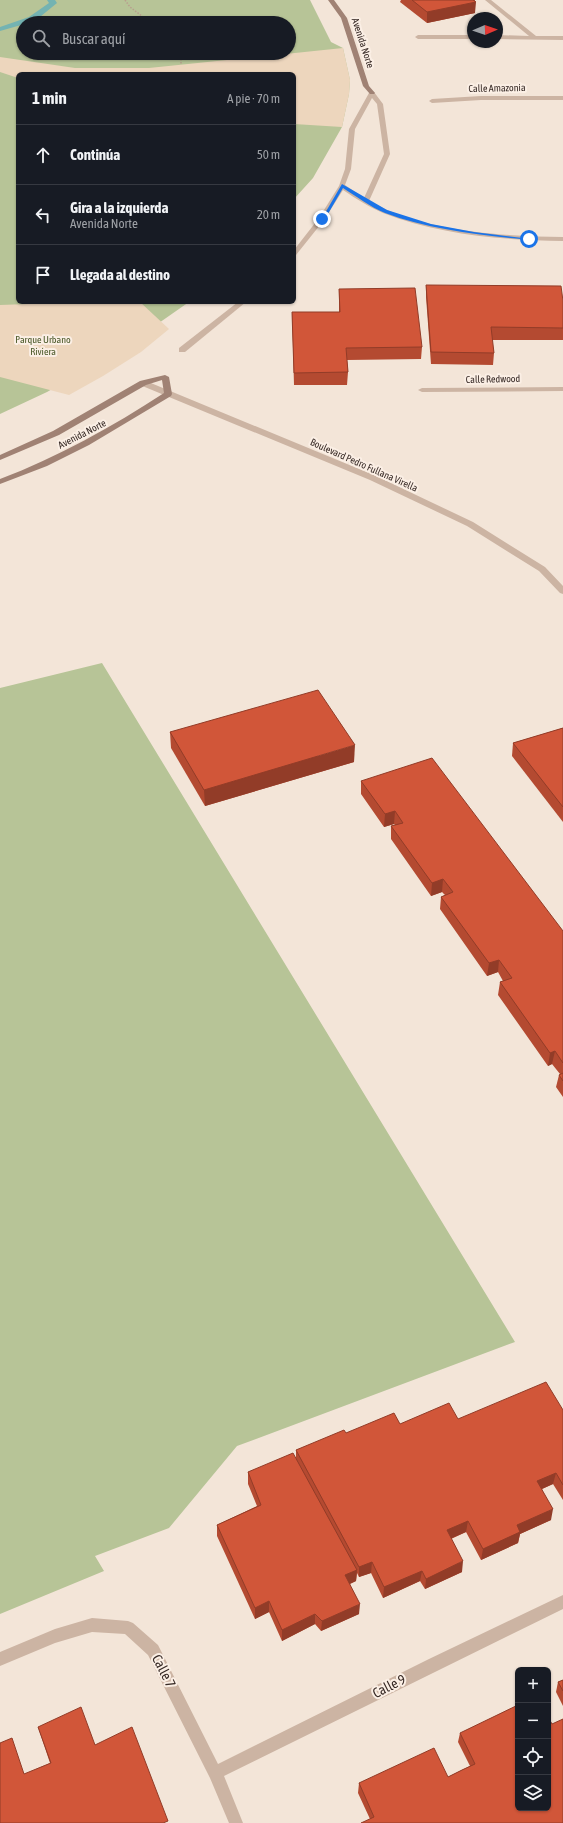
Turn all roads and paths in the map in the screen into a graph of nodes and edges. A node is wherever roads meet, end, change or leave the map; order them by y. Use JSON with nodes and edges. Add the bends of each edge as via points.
{"nodes":[{"id":1,"x":125,"y":0,"type":"edge"},
{"id":2,"x":332,"y":0,"type":"edge"},
{"id":3,"x":488,"y":0,"type":"edge"},
{"id":4,"x":142,"y":16,"type":"edge"},
{"id":5,"x":418,"y":37,"type":"dead end"},
{"id":6,"x":467,"y":37,"type":"edge"},
{"id":7,"x":503,"y":37,"type":"edge"},
{"id":8,"x":535,"y":38,"type":"junction"},
{"id":9,"x":563,"y":38,"type":"edge"},
{"id":10,"x":181,"y":60,"type":"edge"},
{"id":11,"x":181,"y":65,"type":"dead end"},
{"id":12,"x":372,"y":93,"type":"junction"},
{"id":13,"x":563,"y":98,"type":"edge"},
{"id":14,"x":432,"y":101,"type":"dead end"},
{"id":15,"x":342,"y":186,"type":"junction"},
{"id":16,"x":366,"y":201,"type":"junction"},
{"id":17,"x":563,"y":239,"type":"edge"},
{"id":18,"x":296,"y":252,"type":"edge"},
{"id":19,"x":240,"y":304,"type":"edge"},
{"id":20,"x":182,"y":350,"type":"dead end"},
{"id":21,"x":143,"y":383,"type":"junction"},
{"id":22,"x":563,"y":389,"type":"edge"},
{"id":23,"x":422,"y":390,"type":"dead end"},
{"id":24,"x":168,"y":394,"type":"junction"},
{"id":25,"x":0,"y":458,"type":"edge"},
{"id":26,"x":0,"y":482,"type":"edge"},
{"id":27,"x":563,"y":591,"type":"edge"},
{"id":28,"x":563,"y":1602,"type":"edge"},
{"id":29,"x":0,"y":1659,"type":"edge"},
{"id":30,"x":215,"y":1773,"type":"junction"},
{"id":31,"x":236,"y":1823,"type":"edge"}],
"edges":[{"from":1,"to":4,"type":"path"},
{"from":2,"to":12,"type":"street","name":"Avenida Norte","via":[[344,18],[366,86]]},
{"from":3,"to":8,"type":"street"},
{"from":5,"to":6,"type":"street"},
{"from":7,"to":8,"type":"street"},
{"from":8,"to":9,"type":"street"},
{"from":10,"to":11,"type":"path"},
{"from":12,"to":15,"type":"street","via":[[352,129],[348,169]]},
{"from":12,"to":16,"type":"street","via":[[380,104],[387,154]]},
{"from":13,"to":14,"type":"street","name":"Calle Amazonia","via":[[467,98]]},
{"from":15,"to":16,"type":"street"},
{"from":15,"to":18,"type":"street","via":[[322,219]]},
{"from":16,"to":17,"type":"street","via":[[385,211],[430,225],[529,239]]},
{"from":19,"to":20,"type":"street"},
{"from":21,"to":24,"type":"street","name":"Boulevard Pedro Fullana Virella"},
{"from":21,"to":24,"type":"street","name":"Avenida Norte","via":[[165,377]]},
{"from":21,"to":25,"type":"street","name":"Avenida Norte","via":[[56,433]]},
{"from":22,"to":23,"type":"street","name":"Calle Redwood"},
{"from":24,"to":26,"type":"street","name":"Avenida Norte","via":[[83,446]]},
{"from":24,"to":27,"type":"street","name":"Boulevard Pedro Fullana Virella","via":[[373,478],[470,524],[542,569]]},
{"from":28,"to":30,"type":"street","name":"Calle 9"},
{"from":29,"to":30,"type":"street","name":"Calle 7","via":[[55,1636],[92,1625],[128,1628],[153,1650]]},
{"from":30,"to":31,"type":"street","name":"Calle 7"}]}
